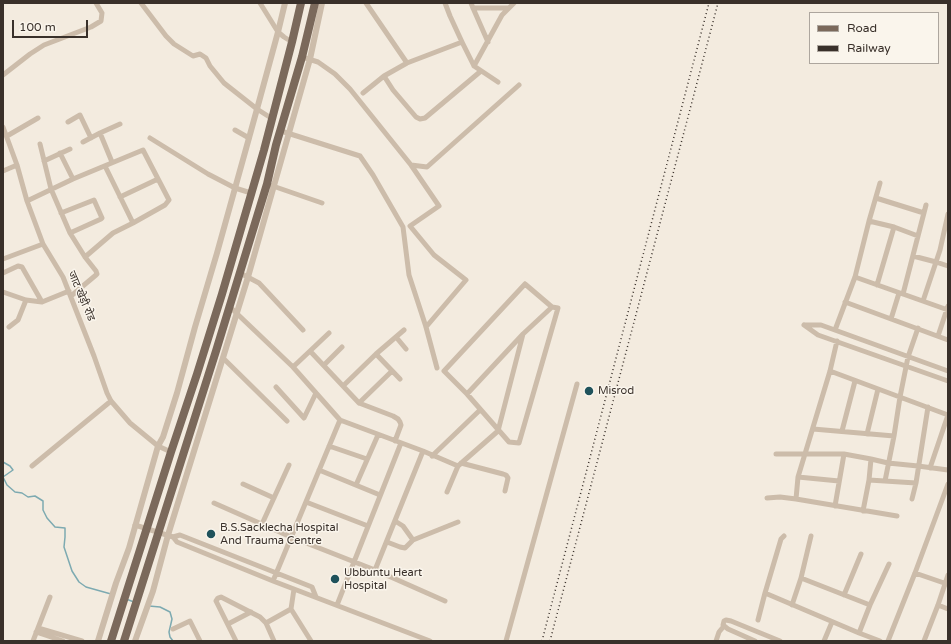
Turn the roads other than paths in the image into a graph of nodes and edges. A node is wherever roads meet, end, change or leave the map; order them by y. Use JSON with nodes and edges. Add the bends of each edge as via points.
{"nodes":[{"id":1,"x":96,"y":3,"type":"edge"},
{"id":2,"x":141,"y":3,"type":"edge"},
{"id":3,"x":260,"y":3,"type":"edge"},
{"id":4,"x":285,"y":3,"type":"edge"},
{"id":5,"x":301,"y":3,"type":"edge"},
{"id":6,"x":315,"y":3,"type":"edge"},
{"id":7,"x":322,"y":3,"type":"edge"},
{"id":8,"x":366,"y":3,"type":"edge"},
{"id":9,"x":445,"y":3,"type":"edge"},
{"id":10,"x":514,"y":3,"type":"edge"},
{"id":11,"x":472,"y":5,"type":"edge"},
{"id":12,"x":508,"y":8,"type":"junction"},
{"id":13,"x":278,"y":32,"type":"junction"},
{"id":14,"x":292,"y":42,"type":"junction"},
{"id":15,"x":462,"y":42,"type":"junction"},
{"id":16,"x":488,"y":42,"type":"junction"},
{"id":17,"x":306,"y":58,"type":"junction"},
{"id":18,"x":407,"y":63,"type":"junction"},
{"id":19,"x":474,"y":66,"type":"junction"},
{"id":20,"x":481,"y":71,"type":"junction"},
{"id":21,"x":3,"y":75,"type":"edge"},
{"id":22,"x":384,"y":76,"type":"junction"},
{"id":23,"x":498,"y":82,"type":"dead end"},
{"id":24,"x":518,"y":85,"type":"dead end"},
{"id":25,"x":363,"y":93,"type":"dead end"},
{"id":26,"x":257,"y":109,"type":"junction"},
{"id":27,"x":38,"y":118,"type":"dead end"},
{"id":28,"x":271,"y":118,"type":"junction"},
{"id":29,"x":68,"y":122,"type":"dead end"},
{"id":30,"x":120,"y":124,"type":"dead end"},
{"id":31,"x":3,"y":129,"type":"edge"},
{"id":32,"x":235,"y":130,"type":"dead end"},
{"id":33,"x":285,"y":132,"type":"junction"},
{"id":34,"x":100,"y":133,"type":"junction"},
{"id":35,"x":7,"y":136,"type":"junction"},
{"id":36,"x":91,"y":138,"type":"junction"},
{"id":37,"x":150,"y":138,"type":"dead end"},
{"id":38,"x":249,"y":138,"type":"junction"},
{"id":39,"x":83,"y":142,"type":"dead end"},
{"id":40,"x":40,"y":144,"type":"dead end"},
{"id":41,"x":70,"y":149,"type":"dead end"},
{"id":42,"x":60,"y":153,"type":"junction"},
{"id":43,"x":44,"y":161,"type":"junction"},
{"id":44,"x":112,"y":162,"type":"junction"},
{"id":45,"x":17,"y":165,"type":"junction"},
{"id":46,"x":411,"y":165,"type":"junction"},
{"id":47,"x":105,"y":166,"type":"junction"},
{"id":48,"x":3,"y":171,"type":"edge"},
{"id":49,"x":74,"y":179,"type":"junction"},
{"id":50,"x":158,"y":179,"type":"junction"},
{"id":51,"x":880,"y":183,"type":"dead end"},
{"id":52,"x":271,"y":185,"type":"junction"},
{"id":53,"x":51,"y":188,"type":"junction"},
{"id":54,"x":235,"y":188,"type":"junction"},
{"id":55,"x":251,"y":194,"type":"junction"},
{"id":56,"x":120,"y":197,"type":"junction"},
{"id":57,"x":876,"y":198,"type":"junction"},
{"id":58,"x":27,"y":200,"type":"junction"},
{"id":59,"x":322,"y":203,"type":"dead end"},
{"id":60,"x":926,"y":205,"type":"dead end"},
{"id":61,"x":61,"y":213,"type":"junction"},
{"id":62,"x":924,"y":213,"type":"junction"},
{"id":63,"x":948,"y":214,"type":"edge"},
{"id":64,"x":869,"y":221,"type":"junction"},
{"id":65,"x":133,"y":223,"type":"junction"},
{"id":66,"x":894,"y":227,"type":"junction"},
{"id":67,"x":70,"y":234,"type":"junction"},
{"id":68,"x":918,"y":236,"type":"junction"},
{"id":69,"x":43,"y":244,"type":"junction"},
{"id":70,"x":913,"y":256,"type":"junction"},
{"id":71,"x":85,"y":257,"type":"junction"},
{"id":72,"x":3,"y":258,"type":"edge"},
{"id":73,"x":936,"y":262,"type":"junction"},
{"id":74,"x":948,"y":266,"type":"edge"},
{"id":75,"x":3,"y":273,"type":"edge"},
{"id":76,"x":244,"y":275,"type":"junction"},
{"id":77,"x":855,"y":277,"type":"junction"},
{"id":78,"x":877,"y":285,"type":"junction"},
{"id":79,"x":3,"y":292,"type":"edge"},
{"id":80,"x":901,"y":293,"type":"junction"},
{"id":81,"x":70,"y":294,"type":"junction"},
{"id":82,"x":26,"y":300,"type":"junction"},
{"id":83,"x":923,"y":301,"type":"junction"},
{"id":84,"x":42,"y":302,"type":"junction"},
{"id":85,"x":845,"y":302,"type":"junction"},
{"id":86,"x":552,"y":307,"type":"junction"},
{"id":87,"x":230,"y":308,"type":"junction"},
{"id":88,"x":948,"y":308,"type":"edge"},
{"id":89,"x":237,"y":313,"type":"junction"},
{"id":90,"x":891,"y":319,"type":"junction"},
{"id":91,"x":9,"y":327,"type":"dead end"},
{"id":92,"x":426,"y":327,"type":"junction"},
{"id":93,"x":918,"y":328,"type":"junction"},
{"id":94,"x":303,"y":330,"type":"dead end"},
{"id":95,"x":404,"y":330,"type":"dead end"},
{"id":96,"x":834,"y":330,"type":"junction"},
{"id":97,"x":329,"y":333,"type":"dead end"},
{"id":98,"x":522,"y":334,"type":"junction"},
{"id":99,"x":938,"y":336,"type":"junction"},
{"id":100,"x":396,"y":337,"type":"junction"},
{"id":101,"x":948,"y":340,"type":"edge"},
{"id":102,"x":837,"y":341,"type":"junction"},
{"id":103,"x":342,"y":347,"type":"dead end"},
{"id":104,"x":406,"y":349,"type":"dead end"},
{"id":105,"x":310,"y":351,"type":"junction"},
{"id":106,"x":376,"y":354,"type":"junction"},
{"id":107,"x":908,"y":357,"type":"junction"},
{"id":108,"x":224,"y":358,"type":"junction"},
{"id":109,"x":324,"y":365,"type":"junction"},
{"id":110,"x":906,"y":366,"type":"junction"},
{"id":111,"x":293,"y":367,"type":"junction"},
{"id":112,"x":437,"y":368,"type":"dead end"},
{"id":113,"x":392,"y":371,"type":"junction"},
{"id":114,"x":830,"y":371,"type":"junction"},
{"id":115,"x":948,"y":372,"type":"edge"},
{"id":116,"x":400,"y":379,"type":"dead end"},
{"id":117,"x":855,"y":381,"type":"junction"},
{"id":118,"x":948,"y":381,"type":"edge"},
{"id":119,"x":577,"y":384,"type":"dead end"},
{"id":120,"x":343,"y":386,"type":"junction"},
{"id":121,"x":276,"y":387,"type":"dead end"},
{"id":122,"x":878,"y":389,"type":"junction"},
{"id":123,"x":316,"y":393,"type":"junction"},
{"id":124,"x":467,"y":394,"type":"junction"},
{"id":125,"x":900,"y":397,"type":"junction"},
{"id":126,"x":112,"y":401,"type":"junction"},
{"id":127,"x":359,"y":402,"type":"junction"},
{"id":128,"x":928,"y":408,"type":"junction"},
{"id":129,"x":480,"y":410,"type":"junction"},
{"id":130,"x":948,"y":415,"type":"edge"},
{"id":131,"x":340,"y":420,"type":"junction"},
{"id":132,"x":287,"y":421,"type":"dead end"},
{"id":133,"x":813,"y":429,"type":"junction"},
{"id":134,"x":498,"y":431,"type":"junction"},
{"id":135,"x":842,"y":431,"type":"junction"},
{"id":136,"x":867,"y":434,"type":"junction"},
{"id":137,"x":378,"y":435,"type":"junction"},
{"id":138,"x":894,"y":436,"type":"junction"},
{"id":139,"x":398,"y":442,"type":"junction"},
{"id":140,"x":158,"y":446,"type":"junction"},
{"id":141,"x":329,"y":446,"type":"junction"},
{"id":142,"x":423,"y":451,"type":"junction"},
{"id":143,"x":171,"y":452,"type":"junction"},
{"id":144,"x":776,"y":454,"type":"dead end"},
{"id":145,"x":804,"y":454,"type":"junction"},
{"id":146,"x":844,"y":454,"type":"junction"},
{"id":147,"x":432,"y":456,"type":"junction"},
{"id":148,"x":367,"y":459,"type":"junction"},
{"id":149,"x":871,"y":459,"type":"junction"},
{"id":150,"x":888,"y":463,"type":"junction"},
{"id":151,"x":290,"y":465,"type":"dead end"},
{"id":152,"x":460,"y":465,"type":"junction"},
{"id":153,"x":32,"y":466,"type":"dead end"},
{"id":154,"x":918,"y":466,"type":"junction"},
{"id":155,"x":930,"y":468,"type":"junction"},
{"id":156,"x":319,"y":470,"type":"junction"},
{"id":157,"x":948,"y":470,"type":"edge"},
{"id":158,"x":798,"y":477,"type":"junction"},
{"id":159,"x":869,"y":480,"type":"junction"},
{"id":160,"x":839,"y":481,"type":"junction"},
{"id":161,"x":885,"y":481,"type":"junction"},
{"id":162,"x":916,"y":483,"type":"junction"},
{"id":163,"x":243,"y":484,"type":"dead end"},
{"id":164,"x":948,"y":484,"type":"edge"},
{"id":165,"x":356,"y":485,"type":"junction"},
{"id":166,"x":505,"y":490,"type":"dead end"},
{"id":167,"x":447,"y":492,"type":"dead end"},
{"id":168,"x":380,"y":495,"type":"junction"},
{"id":169,"x":946,"y":497,"type":"edge"},
{"id":170,"x":274,"y":498,"type":"junction"},
{"id":171,"x":767,"y":498,"type":"dead end"},
{"id":172,"x":796,"y":499,"type":"junction"},
{"id":173,"x":912,"y":499,"type":"dead end"},
{"id":174,"x":306,"y":502,"type":"junction"},
{"id":175,"x":214,"y":503,"type":"dead end"},
{"id":176,"x":835,"y":506,"type":"junction"},
{"id":177,"x":863,"y":511,"type":"junction"},
{"id":178,"x":897,"y":516,"type":"dead end"},
{"id":179,"x":395,"y":521,"type":"junction"},
{"id":180,"x":458,"y":522,"type":"dead end"},
{"id":181,"x":262,"y":524,"type":"junction"},
{"id":182,"x":135,"y":525,"type":"junction"},
{"id":183,"x":368,"y":526,"type":"junction"},
{"id":184,"x":147,"y":529,"type":"junction"},
{"id":185,"x":158,"y":532,"type":"junction"},
{"id":186,"x":170,"y":536,"type":"junction"},
{"id":187,"x":784,"y":536,"type":"dead end"},
{"id":188,"x":811,"y":536,"type":"dead end"},
{"id":189,"x":291,"y":537,"type":"junction"},
{"id":190,"x":413,"y":540,"type":"junction"},
{"id":191,"x":387,"y":542,"type":"junction"},
{"id":192,"x":862,"y":554,"type":"dead end"},
{"id":193,"x":354,"y":562,"type":"junction"},
{"id":194,"x":888,"y":564,"type":"dead end"},
{"id":195,"x":375,"y":570,"type":"junction"},
{"id":196,"x":276,"y":573,"type":"junction"},
{"id":197,"x":915,"y":574,"type":"junction"},
{"id":198,"x":948,"y":575,"type":"edge"},
{"id":199,"x":801,"y":578,"type":"junction"},
{"id":200,"x":273,"y":581,"type":"junction"},
{"id":201,"x":947,"y":584,"type":"edge"},
{"id":202,"x":294,"y":589,"type":"junction"},
{"id":203,"x":765,"y":593,"type":"junction"},
{"id":204,"x":844,"y":595,"type":"junction"},
{"id":205,"x":50,"y":597,"type":"dead end"},
{"id":206,"x":316,"y":597,"type":"junction"},
{"id":207,"x":445,"y":601,"type":"dead end"},
{"id":208,"x":337,"y":605,"type":"junction"},
{"id":209,"x":792,"y":605,"type":"junction"},
{"id":210,"x":870,"y":605,"type":"junction"},
{"id":211,"x":938,"y":605,"type":"junction"},
{"id":212,"x":291,"y":609,"type":"junction"},
{"id":213,"x":948,"y":609,"type":"edge"},
{"id":214,"x":251,"y":612,"type":"junction"},
{"id":215,"x":758,"y":620,"type":"dead end"},
{"id":216,"x":832,"y":622,"type":"junction"},
{"id":217,"x":266,"y":623,"type":"junction"},
{"id":218,"x":228,"y":624,"type":"junction"},
{"id":219,"x":724,"y":626,"type":"junction"},
{"id":220,"x":173,"y":629,"type":"dead end"},
{"id":221,"x":37,"y":630,"type":"junction"},
{"id":222,"x":859,"y":633,"type":"junction"},
{"id":223,"x":235,"y":640,"type":"edge"},
{"id":224,"x":33,"y":641,"type":"edge"},
{"id":225,"x":63,"y":641,"type":"edge"},
{"id":226,"x":82,"y":641,"type":"edge"},
{"id":227,"x":98,"y":641,"type":"edge"},
{"id":228,"x":111,"y":641,"type":"edge"},
{"id":229,"x":124,"y":641,"type":"edge"},
{"id":230,"x":135,"y":641,"type":"edge"},
{"id":231,"x":200,"y":641,"type":"edge"},
{"id":232,"x":274,"y":641,"type":"edge"},
{"id":233,"x":311,"y":641,"type":"edge"},
{"id":234,"x":430,"y":641,"type":"edge"},
{"id":235,"x":506,"y":641,"type":"edge"},
{"id":236,"x":716,"y":641,"type":"edge"},
{"id":237,"x":755,"y":641,"type":"edge"},
{"id":238,"x":780,"y":641,"type":"edge"},
{"id":239,"x":824,"y":641,"type":"edge"},
{"id":240,"x":880,"y":641,"type":"edge"},
{"id":241,"x":888,"y":641,"type":"edge"},
{"id":242,"x":924,"y":641,"type":"edge"}],
"edges":[{"from":1,"to":21,"type":"street","via":[[102,13],[101,21],[44,45]]},
{"from":2,"to":26,"type":"street","via":[[174,44],[193,56],[200,54],[206,58],[224,83]]},
{"from":3,"to":13,"type":"street"},
{"from":4,"to":13,"type":"street"},
{"from":5,"to":14,"type":"main road"},
{"from":6,"to":17,"type":"main road"},
{"from":7,"to":17,"type":"street"},
{"from":8,"to":18,"type":"street"},
{"from":9,"to":15,"type":"street"},
{"from":10,"to":12,"type":"street"},
{"from":11,"to":12,"type":"street"},
{"from":11,"to":16,"type":"street"},
{"from":12,"to":16,"type":"street"},
{"from":13,"to":14,"type":"street"},
{"from":13,"to":26,"type":"street"},
{"from":14,"to":28,"type":"main road"},
{"from":15,"to":18,"type":"street"},
{"from":15,"to":19,"type":"street"},
{"from":16,"to":19,"type":"street"},
{"from":17,"to":33,"type":"main road"},
{"from":17,"to":46,"type":"street","via":[[318,62],[350,89]]},
{"from":18,"to":22,"type":"street"},
{"from":19,"to":20,"type":"street"},
{"from":20,"to":22,"type":"street","via":[[425,118],[420,119],[393,90]]},
{"from":20,"to":23,"type":"street"},
{"from":22,"to":25,"type":"street"},
{"from":24,"to":46,"type":"street","via":[[427,167]]},
{"from":26,"to":28,"type":"street"},
{"from":26,"to":38,"type":"street"},
{"from":27,"to":35,"type":"street"},
{"from":28,"to":55,"type":"main road"},
{"from":29,"to":36,"type":"street","via":[[80,116]]},
{"from":30,"to":34,"type":"street"},
{"from":31,"to":35,"type":"street","name":"जाट खेड़ी रोड"},
{"from":32,"to":38,"type":"street"},
{"from":33,"to":52,"type":"main road","via":[[276,145]]},
{"from":33,"to":92,"type":"street","via":[[360,156],[403,227],[409,276]]},
{"from":34,"to":36,"type":"street"},
{"from":34,"to":44,"type":"street"},
{"from":35,"to":45,"type":"street","name":"जाट खेड़ी रोड"},
{"from":36,"to":39,"type":"street"},
{"from":37,"to":54,"type":"street"},
{"from":38,"to":54,"type":"street"},
{"from":40,"to":43,"type":"street"},
{"from":41,"to":42,"type":"street"},
{"from":42,"to":43,"type":"street"},
{"from":42,"to":49,"type":"street"},
{"from":43,"to":53,"type":"street"},
{"from":44,"to":47,"type":"street"},
{"from":44,"to":50,"type":"street","via":[[143,150]]},
{"from":45,"to":48,"type":"street"},
{"from":45,"to":58,"type":"street","name":"जाट खेड़ी रोड"},
{"from":46,"to":92,"type":"street","via":[[439,206],[410,226],[434,255],[466,280]]},
{"from":47,"to":49,"type":"street"},
{"from":47,"to":56,"type":"street"},
{"from":49,"to":53,"type":"street"},
{"from":50,"to":56,"type":"street"},
{"from":50,"to":65,"type":"street","via":[[169,200],[165,206]]},
{"from":51,"to":57,"type":"street"},
{"from":52,"to":59,"type":"street"},
{"from":52,"to":76,"type":"main road"},
{"from":53,"to":58,"type":"street"},
{"from":53,"to":61,"type":"street"},
{"from":54,"to":55,"type":"street"},
{"from":54,"to":140,"type":"street","via":[[177,393]]},
{"from":55,"to":143,"type":"main road"},
{"from":56,"to":65,"type":"street"},
{"from":57,"to":62,"type":"street"},
{"from":57,"to":64,"type":"street"},
{"from":58,"to":69,"type":"street","name":"जाट खेड़ी रोड"},
{"from":60,"to":62,"type":"street"},
{"from":61,"to":67,"type":"street"},
{"from":61,"to":67,"type":"street","via":[[94,200],[102,218]]},
{"from":62,"to":68,"type":"street"},
{"from":63,"to":73,"type":"street"},
{"from":64,"to":66,"type":"street"},
{"from":64,"to":77,"type":"street"},
{"from":65,"to":71,"type":"street","via":[[113,233]]},
{"from":66,"to":68,"type":"street"},
{"from":66,"to":78,"type":"street"},
{"from":67,"to":71,"type":"street"},
{"from":68,"to":70,"type":"street"},
{"from":69,"to":72,"type":"street"},
{"from":69,"to":81,"type":"street","name":"जाट खेड़ी रोड"},
{"from":70,"to":73,"type":"street"},
{"from":70,"to":80,"type":"street"},
{"from":71,"to":81,"type":"street","via":[[97,274]]},
{"from":73,"to":74,"type":"street"},
{"from":73,"to":83,"type":"street"},
{"from":75,"to":84,"type":"street","via":[[18,266],[22,267]]},
{"from":76,"to":87,"type":"main road"},
{"from":76,"to":89,"type":"street"},
{"from":76,"to":94,"type":"street","via":[[259,283]]},
{"from":77,"to":78,"type":"street"},
{"from":77,"to":85,"type":"street"},
{"from":78,"to":80,"type":"street"},
{"from":79,"to":82,"type":"street"},
{"from":80,"to":83,"type":"street"},
{"from":80,"to":90,"type":"street"},
{"from":81,"to":84,"type":"street"},
{"from":81,"to":126,"type":"street","name":"जाट खेड़ी रोड"},
{"from":82,"to":84,"type":"street"},
{"from":82,"to":91,"type":"street","via":[[18,320]]},
{"from":83,"to":88,"type":"street"},
{"from":85,"to":90,"type":"street"},
{"from":85,"to":96,"type":"street"},
{"from":86,"to":98,"type":"street"},
{"from":86,"to":124,"type":"street","via":[[525,284],[444,371]]},
{"from":86,"to":134,"type":"street","via":[[558,308],[518,443],[509,442]]},
{"from":87,"to":89,"type":"street"},
{"from":87,"to":185,"type":"main road"},
{"from":88,"to":99,"type":"street"},
{"from":89,"to":108,"type":"street"},
{"from":89,"to":111,"type":"street"},
{"from":90,"to":93,"type":"street"},
{"from":92,"to":112,"type":"street"},
{"from":93,"to":99,"type":"street"},
{"from":93,"to":107,"type":"street"},
{"from":95,"to":100,"type":"street"},
{"from":96,"to":102,"type":"street","via":[[821,325],[804,325]]},
{"from":96,"to":107,"type":"street"},
{"from":97,"to":105,"type":"street"},
{"from":98,"to":124,"type":"street"},
{"from":98,"to":134,"type":"street"},
{"from":99,"to":101,"type":"street"},
{"from":100,"to":104,"type":"street"},
{"from":100,"to":106,"type":"street"},
{"from":102,"to":110,"type":"street"},
{"from":102,"to":114,"type":"street"},
{"from":103,"to":109,"type":"street"},
{"from":105,"to":109,"type":"street"},
{"from":105,"to":111,"type":"street"},
{"from":106,"to":113,"type":"street"},
{"from":106,"to":120,"type":"street"},
{"from":107,"to":110,"type":"street"},
{"from":107,"to":115,"type":"street"},
{"from":108,"to":132,"type":"street"},
{"from":108,"to":186,"type":"street"},
{"from":109,"to":120,"type":"street"},
{"from":110,"to":118,"type":"street"},
{"from":110,"to":125,"type":"street"},
{"from":111,"to":123,"type":"street"},
{"from":113,"to":116,"type":"street"},
{"from":113,"to":127,"type":"street"},
{"from":114,"to":117,"type":"street"},
{"from":114,"to":133,"type":"street"},
{"from":117,"to":122,"type":"street"},
{"from":117,"to":135,"type":"street"},
{"from":119,"to":235,"type":"street"},
{"from":120,"to":127,"type":"street"},
{"from":121,"to":123,"type":"street","via":[[304,418]]},
{"from":122,"to":125,"type":"street"},
{"from":122,"to":136,"type":"street"},
{"from":123,"to":131,"type":"street"},
{"from":124,"to":129,"type":"street"},
{"from":125,"to":128,"type":"street"},
{"from":125,"to":138,"type":"street"},
{"from":126,"to":140,"type":"street","name":"जाट खेड़ी रोड","via":[[130,423]]},
{"from":126,"to":153,"type":"street"},
{"from":127,"to":139,"type":"street","via":[[398,419],[401,425]]},
{"from":128,"to":130,"type":"street"},
{"from":128,"to":154,"type":"street"},
{"from":129,"to":134,"type":"street"},
{"from":129,"to":147,"type":"street"},
{"from":130,"to":155,"type":"street"},
{"from":131,"to":137,"type":"street"},
{"from":131,"to":141,"type":"street"},
{"from":133,"to":135,"type":"street"},
{"from":133,"to":145,"type":"street"},
{"from":134,"to":152,"type":"street"},
{"from":135,"to":136,"type":"street"},
{"from":136,"to":138,"type":"street"},
{"from":137,"to":139,"type":"street"},
{"from":137,"to":148,"type":"street"},
{"from":138,"to":150,"type":"street"},
{"from":139,"to":142,"type":"street"},
{"from":139,"to":168,"type":"street"},
{"from":140,"to":143,"type":"street","name":"जाट खेड़ी रोड"},
{"from":140,"to":182,"type":"street"},
{"from":141,"to":148,"type":"street"},
{"from":141,"to":156,"type":"street"},
{"from":142,"to":147,"type":"street"},
{"from":142,"to":179,"type":"street"},
{"from":143,"to":184,"type":"main road"},
{"from":144,"to":145,"type":"street"},
{"from":145,"to":146,"type":"street"},
{"from":145,"to":158,"type":"street"},
{"from":146,"to":149,"type":"street"},
{"from":146,"to":160,"type":"street"},
{"from":147,"to":152,"type":"street"},
{"from":148,"to":165,"type":"street"},
{"from":149,"to":150,"type":"street"},
{"from":149,"to":159,"type":"street"},
{"from":150,"to":154,"type":"street"},
{"from":150,"to":161,"type":"street"},
{"from":151,"to":170,"type":"street"},
{"from":152,"to":166,"type":"street","via":[[503,474],[508,478]]},
{"from":152,"to":167,"type":"street"},
{"from":154,"to":155,"type":"street"},
{"from":154,"to":162,"type":"street"},
{"from":155,"to":157,"type":"street"},
{"from":156,"to":165,"type":"street"},
{"from":156,"to":174,"type":"street"},
{"from":158,"to":160,"type":"street"},
{"from":158,"to":172,"type":"street"},
{"from":159,"to":161,"type":"street"},
{"from":159,"to":177,"type":"street"},
{"from":160,"to":176,"type":"street"},
{"from":161,"to":162,"type":"street"},
{"from":162,"to":173,"type":"street"},
{"from":163,"to":170,"type":"street"},
{"from":164,"to":169,"type":"street"},
{"from":165,"to":168,"type":"street"},
{"from":168,"to":183,"type":"street"},
{"from":169,"to":197,"type":"street"},
{"from":170,"to":181,"type":"street"},
{"from":171,"to":172,"type":"street"},
{"from":172,"to":176,"type":"street"},
{"from":174,"to":183,"type":"street"},
{"from":174,"to":189,"type":"street"},
{"from":175,"to":181,"type":"street"},
{"from":176,"to":177,"type":"street"},
{"from":177,"to":178,"type":"street"},
{"from":179,"to":190,"type":"street","via":[[403,526]]},
{"from":179,"to":191,"type":"street"},
{"from":180,"to":190,"type":"street"},
{"from":181,"to":189,"type":"street"},
{"from":182,"to":184,"type":"street"},
{"from":182,"to":227,"type":"street"},
{"from":183,"to":193,"type":"street"},
{"from":184,"to":185,"type":"street"},
{"from":184,"to":228,"type":"main road"},
{"from":185,"to":186,"type":"street"},
{"from":185,"to":229,"type":"main road"},
{"from":186,"to":196,"type":"street","via":[[180,535]]},
{"from":186,"to":200,"type":"street","via":[[178,542]]},
{"from":186,"to":230,"type":"street"},
{"from":187,"to":203,"type":"street"},
{"from":188,"to":199,"type":"street"},
{"from":189,"to":193,"type":"street"},
{"from":189,"to":196,"type":"street"},
{"from":190,"to":191,"type":"street","via":[[405,548]]},
{"from":191,"to":195,"type":"street"},
{"from":192,"to":204,"type":"street"},
{"from":193,"to":195,"type":"street"},
{"from":193,"to":208,"type":"street"},
{"from":194,"to":210,"type":"street"},
{"from":195,"to":207,"type":"street"},
{"from":196,"to":200,"type":"street"},
{"from":196,"to":206,"type":"street","via":[[312,587]]},
{"from":197,"to":201,"type":"street"},
{"from":197,"to":241,"type":"street"},
{"from":198,"to":201,"type":"street"},
{"from":199,"to":204,"type":"street"},
{"from":199,"to":209,"type":"street"},
{"from":200,"to":202,"type":"street"},
{"from":201,"to":211,"type":"street"},
{"from":202,"to":206,"type":"street"},
{"from":202,"to":212,"type":"street"},
{"from":203,"to":209,"type":"street"},
{"from":203,"to":215,"type":"street"},
{"from":204,"to":210,"type":"street"},
{"from":205,"to":221,"type":"street"},
{"from":206,"to":208,"type":"street"},
{"from":208,"to":234,"type":"street"},
{"from":209,"to":216,"type":"street"},
{"from":210,"to":222,"type":"street"},
{"from":211,"to":213,"type":"street"},
{"from":211,"to":242,"type":"street"},
{"from":212,"to":217,"type":"street"},
{"from":212,"to":233,"type":"street"},
{"from":214,"to":217,"type":"street"},
{"from":214,"to":218,"type":"street"},
{"from":214,"to":218,"type":"street","via":[[221,597],[218,598],[216,601]]},
{"from":216,"to":222,"type":"street"},
{"from":216,"to":239,"type":"street"},
{"from":217,"to":232,"type":"street"},
{"from":218,"to":223,"type":"street"},
{"from":219,"to":236,"type":"street"},
{"from":219,"to":237,"type":"street"},
{"from":219,"to":238,"type":"street","via":[[724,621],[731,621]]},
{"from":220,"to":231,"type":"street","via":[[190,621]]},
{"from":221,"to":224,"type":"street"},
{"from":221,"to":225,"type":"street"},
{"from":221,"to":226,"type":"street"},
{"from":222,"to":240,"type":"street"}]}
